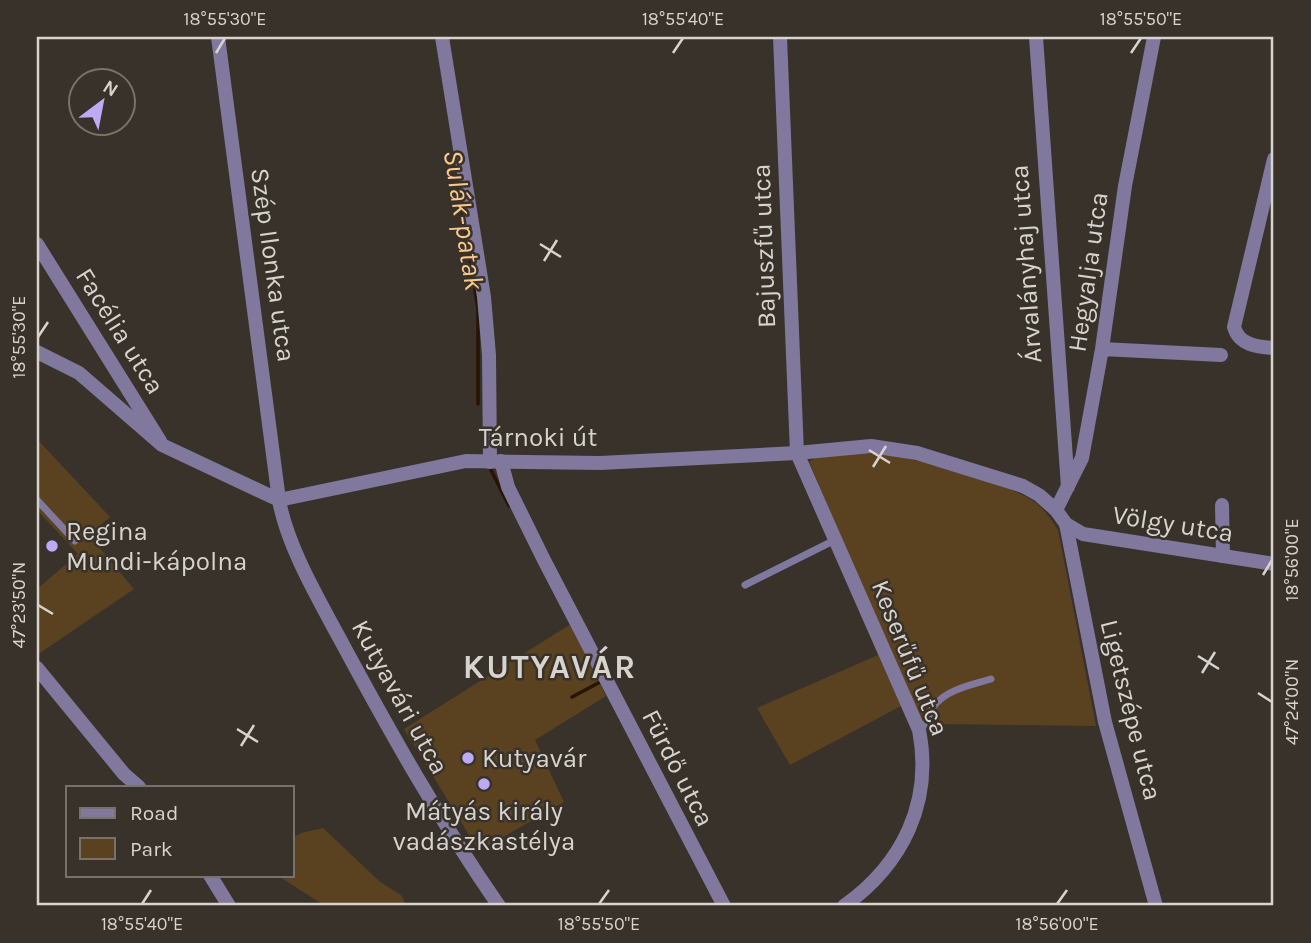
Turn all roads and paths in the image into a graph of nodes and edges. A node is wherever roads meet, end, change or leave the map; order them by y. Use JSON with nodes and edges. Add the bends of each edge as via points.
{"nodes":[{"id":1,"x":218,"y":37,"type":"edge"},
{"id":2,"x":442,"y":37,"type":"edge"},
{"id":3,"x":780,"y":37,"type":"edge"},
{"id":4,"x":1036,"y":37,"type":"edge"},
{"id":5,"x":1154,"y":37,"type":"edge"},
{"id":6,"x":1274,"y":159,"type":"edge"},
{"id":7,"x":37,"y":244,"type":"edge"},
{"id":8,"x":1274,"y":348,"type":"edge"},
{"id":9,"x":1102,"y":349,"type":"junction"},
{"id":10,"x":37,"y":352,"type":"edge"},
{"id":11,"x":1221,"y":355,"type":"dead end"},
{"id":12,"x":162,"y":445,"type":"junction"},
{"id":13,"x":797,"y":453,"type":"junction"},
{"id":14,"x":496,"y":461,"type":"junction"},
{"id":15,"x":1068,"y":487,"type":"junction"},
{"id":16,"x":37,"y":500,"type":"edge"},
{"id":17,"x":279,"y":500,"type":"junction"},
{"id":18,"x":1222,"y":505,"type":"dead end"},
{"id":19,"x":1056,"y":510,"type":"junction"},
{"id":20,"x":1066,"y":524,"type":"junction"},
{"id":21,"x":836,"y":540,"type":"junction"},
{"id":22,"x":75,"y":541,"type":"dead end"},
{"id":23,"x":1223,"y":556,"type":"junction"},
{"id":24,"x":1274,"y":564,"type":"edge"},
{"id":25,"x":745,"y":585,"type":"dead end"},
{"id":26,"x":37,"y":667,"type":"edge"},
{"id":27,"x":991,"y":679,"type":"dead end"},
{"id":28,"x":919,"y":730,"type":"junction"},
{"id":29,"x":138,"y":786,"type":"edge"},
{"id":30,"x":211,"y":876,"type":"edge"},
{"id":31,"x":229,"y":906,"type":"edge"},
{"id":32,"x":499,"y":906,"type":"edge"},
{"id":33,"x":724,"y":906,"type":"edge"},
{"id":34,"x":844,"y":906,"type":"edge"},
{"id":35,"x":1156,"y":906,"type":"edge"}],
"edges":[{"from":1,"to":17,"type":"street","name":"Szép Ilonka utca"},
{"from":2,"to":14,"type":"street","name":"Fürdő utca","via":[[484,298]]},
{"from":3,"to":13,"type":"street","name":"Bajuszfű utca"},
{"from":4,"to":15,"type":"street","name":"Árvalányhaj utca"},
{"from":5,"to":9,"type":"street","name":"Hegyalja utca","via":[[1125,186]]},
{"from":6,"to":8,"type":"street","via":[[1234,327],[1238,338],[1249,344]]},
{"from":7,"to":12,"type":"street","name":"Facélia utca"},
{"from":9,"to":11,"type":"street"},
{"from":9,"to":15,"type":"street","name":"Hegyalja utca","via":[[1082,458]]},
{"from":10,"to":12,"type":"street","via":[[79,373]]},
{"from":12,"to":17,"type":"street"},
{"from":13,"to":14,"type":"street","name":"Tárnoki út","via":[[600,463]]},
{"from":13,"to":19,"type":"street","name":"Tárnoki út","via":[[871,446],[917,453],[1023,486]]},
{"from":13,"to":21,"type":"street","name":"Keserűfű utca"},
{"from":14,"to":17,"type":"street","name":"Tárnoki út","via":[[450,463]]},
{"from":14,"to":33,"type":"street","name":"Fürdő utca"},
{"from":15,"to":19,"type":"street","name":"Hegyalja utca"},
{"from":16,"to":22,"type":"lane"},
{"from":17,"to":32,"type":"street","name":"Kutyavári utca","via":[[316,593],[382,717],[447,831]]},
{"from":18,"to":23,"type":"street"},
{"from":19,"to":20,"type":"street","name":"Tárnoki út"},
{"from":20,"to":23,"type":"street","name":"Völgy utca","via":[[1083,534]]},
{"from":20,"to":35,"type":"street","name":"Ligetszépe utca","via":[[1105,722]]},
{"from":21,"to":25,"type":"lane"},
{"from":21,"to":28,"type":"street","name":"Keserűfű utca"},
{"from":23,"to":24,"type":"street","name":"Völgy utca"},
{"from":26,"to":29,"type":"street"},
{"from":27,"to":28,"type":"lane","via":[[957,689],[936,702]]},
{"from":28,"to":34,"type":"street","name":"Keserűfű utca","via":[[924,771],[917,814],[879,877]]},
{"from":30,"to":31,"type":"street"}]}
